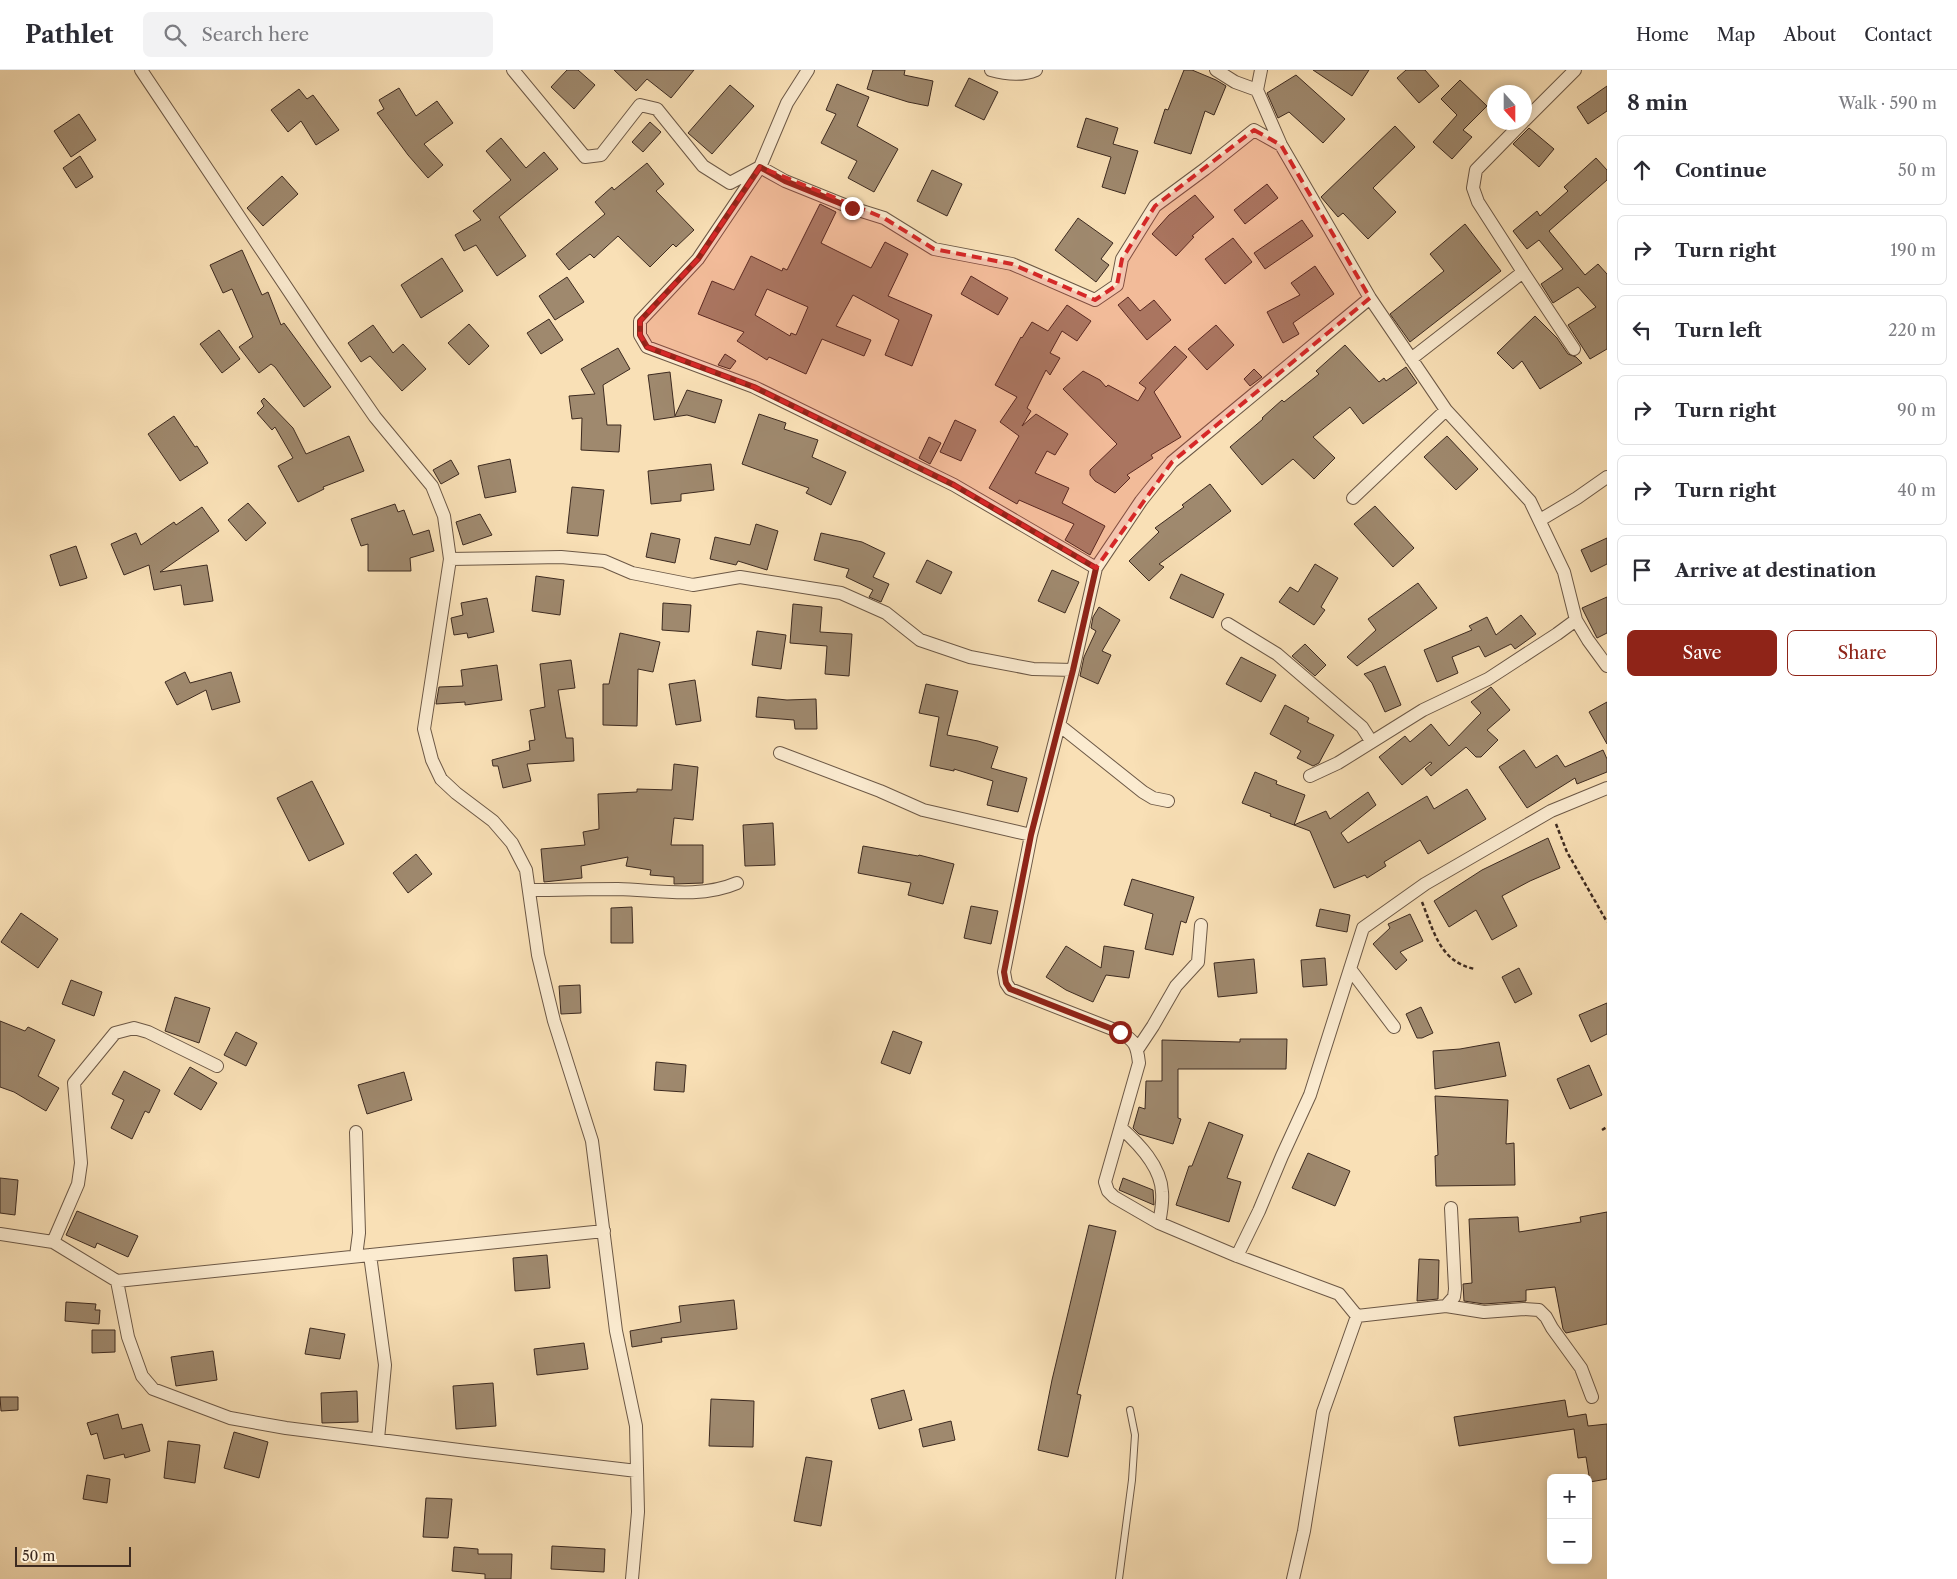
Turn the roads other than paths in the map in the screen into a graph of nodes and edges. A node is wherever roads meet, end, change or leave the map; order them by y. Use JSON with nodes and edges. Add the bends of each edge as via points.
{"nodes":[{"id":1,"x":141,"y":70,"type":"edge"},
{"id":2,"x":513,"y":70,"type":"edge"},
{"id":3,"x":808,"y":70,"type":"edge"},
{"id":4,"x":991,"y":70,"type":"edge"},
{"id":5,"x":1036,"y":70,"type":"edge"},
{"id":6,"x":1216,"y":70,"type":"edge"},
{"id":7,"x":1261,"y":70,"type":"edge"},
{"id":8,"x":1575,"y":70,"type":"edge"},
{"id":9,"x":1257,"y":90,"type":"junction"},
{"id":10,"x":1532,"y":114,"type":"edge"},
{"id":11,"x":1516,"y":130,"type":"edge"},
{"id":12,"x":1281,"y":145,"type":"junction"},
{"id":13,"x":760,"y":167,"type":"junction"},
{"id":14,"x":1523,"y":272,"type":"junction"},
{"id":15,"x":1370,"y":298,"type":"junction"},
{"id":16,"x":1574,"y":349,"type":"dead end"},
{"id":17,"x":1411,"y":359,"type":"junction"},
{"id":18,"x":1446,"y":410,"type":"junction"},
{"id":19,"x":1607,"y":477,"type":"edge"},
{"id":20,"x":1353,"y":498,"type":"dead end"},
{"id":21,"x":1540,"y":520,"type":"junction"},
{"id":22,"x":450,"y":559,"type":"junction"},
{"id":23,"x":1096,"y":568,"type":"junction"},
{"id":24,"x":1576,"y":620,"type":"junction"},
{"id":25,"x":1228,"y":624,"type":"dead end"},
{"id":26,"x":1607,"y":664,"type":"edge"},
{"id":27,"x":1073,"y":670,"type":"junction"},
{"id":28,"x":1059,"y":726,"type":"junction"},
{"id":29,"x":1372,"y":741,"type":"junction"},
{"id":30,"x":780,"y":752,"type":"dead end"},
{"id":31,"x":1310,"y":776,"type":"dead end"},
{"id":32,"x":1607,"y":788,"type":"edge"},
{"id":33,"x":1168,"y":801,"type":"dead end"},
{"id":34,"x":1031,"y":835,"type":"junction"},
{"id":35,"x":737,"y":883,"type":"dead end"},
{"id":36,"x":529,"y":890,"type":"junction"},
{"id":37,"x":1201,"y":925,"type":"dead end"},
{"id":38,"x":1350,"y":969,"type":"junction"},
{"id":39,"x":1394,"y":1027,"type":"dead end"},
{"id":40,"x":1137,"y":1050,"type":"junction"},
{"id":41,"x":216,"y":1066,"type":"dead end"},
{"id":42,"x":1121,"y":1128,"type":"junction"},
{"id":43,"x":356,"y":1132,"type":"dead end"},
{"id":44,"x":1452,"y":1208,"type":"dead end"},
{"id":45,"x":1159,"y":1223,"type":"junction"},
{"id":46,"x":604,"y":1231,"type":"junction"},
{"id":47,"x":0,"y":1234,"type":"edge"},
{"id":48,"x":53,"y":1242,"type":"junction"},
{"id":49,"x":370,"y":1255,"type":"junction"},
{"id":50,"x":356,"y":1256,"type":"junction"},
{"id":51,"x":1237,"y":1256,"type":"junction"},
{"id":52,"x":117,"y":1280,"type":"junction"},
{"id":53,"x":1446,"y":1306,"type":"junction"},
{"id":54,"x":1357,"y":1316,"type":"junction"},
{"id":55,"x":1592,"y":1397,"type":"dead end"},
{"id":56,"x":1130,"y":1410,"type":"dead end"},
{"id":57,"x":378,"y":1439,"type":"junction"},
{"id":58,"x":637,"y":1471,"type":"junction"},
{"id":59,"x":632,"y":1579,"type":"edge"},
{"id":60,"x":1119,"y":1579,"type":"edge"},
{"id":61,"x":1293,"y":1579,"type":"edge"}],
"edges":[{"from":1,"to":22,"type":"street","via":[[323,342],[375,416],[432,486],[444,516]]},
{"from":2,"to":13,"type":"street","via":[[585,157],[602,155],[640,105],[657,109],[703,166],[730,183]]},
{"from":3,"to":13,"type":"street","via":[[786,103]]},
{"from":4,"to":5,"type":"street","via":[[1007,74]]},
{"from":6,"to":9,"type":"street","via":[[1234,82]]},
{"from":7,"to":9,"type":"street"},
{"from":8,"to":10,"type":"street"},
{"from":9,"to":12,"type":"street"},
{"from":11,"to":14,"type":"street","via":[[1476,170],[1473,188],[1478,202]]},
{"from":12,"to":13,"type":"street","via":[[1254,130],[1155,206],[1122,259],[1117,285],[1095,300],[1012,264],[934,249],[884,218],[785,181]]},
{"from":12,"to":15,"type":"street"},
{"from":13,"to":23,"type":"street","via":[[698,259],[640,321],[640,335],[647,347],[754,387],[954,485]]},
{"from":14,"to":16,"type":"street"},
{"from":14,"to":17,"type":"street"},
{"from":15,"to":17,"type":"street"},
{"from":15,"to":23,"type":"street","via":[[1172,462]]},
{"from":17,"to":18,"type":"street"},
{"from":18,"to":20,"type":"street"},
{"from":18,"to":21,"type":"street","via":[[1530,501]]},
{"from":19,"to":21,"type":"street"},
{"from":21,"to":24,"type":"street","via":[[1564,572]]},
{"from":22,"to":27,"type":"street","via":[[560,557],[604,561],[632,573],[693,585],[740,577],[841,593],[886,613],[920,640],[970,657],[1033,669]]},
{"from":22,"to":36,"type":"street","via":[[424,729],[441,779],[493,822],[512,843],[526,870]]},
{"from":23,"to":27,"type":"street"},
{"from":24,"to":26,"type":"street"},
{"from":24,"to":29,"type":"street","via":[[1488,679],[1423,710]]},
{"from":25,"to":29,"type":"street","via":[[1277,654],[1362,727]]},
{"from":27,"to":28,"type":"street"},
{"from":28,"to":33,"type":"street","via":[[1143,792]]},
{"from":28,"to":34,"type":"street"},
{"from":29,"to":31,"type":"street"},
{"from":30,"to":34,"type":"street","via":[[923,810]]},
{"from":32,"to":38,"type":"street","via":[[1551,811],[1417,890],[1363,928]]},
{"from":34,"to":40,"type":"street","via":[[1004,972],[1006,983],[1010,989],[1120,1032],[1132,1040]]},
{"from":35,"to":36,"type":"street","via":[[723,889],[666,893],[620,889]]},
{"from":36,"to":46,"type":"street","via":[[538,955],[554,1021],[592,1141]]},
{"from":37,"to":40,"type":"street","via":[[1198,962],[1176,986]]},
{"from":38,"to":39,"type":"street"},
{"from":38,"to":51,"type":"street","via":[[1310,1095]]},
{"from":40,"to":42,"type":"street","via":[[1138,1063]]},
{"from":41,"to":48,"type":"street","via":[[148,1032],[134,1028],[115,1033],[74,1083],[81,1163],[78,1184]]},
{"from":42,"to":45,"type":"street","via":[[1154,1167],[1162,1190]]},
{"from":42,"to":45,"type":"street","via":[[1105,1182],[1108,1191]]},
{"from":43,"to":50,"type":"street","via":[[359,1233]]},
{"from":44,"to":53,"type":"street","via":[[1455,1289],[1454,1297]]},
{"from":45,"to":51,"type":"street"},
{"from":46,"to":49,"type":"street"},
{"from":46,"to":58,"type":"street","via":[[616,1331],[636,1426]]},
{"from":47,"to":48,"type":"street"},
{"from":48,"to":52,"type":"street"},
{"from":49,"to":50,"type":"street"},
{"from":49,"to":57,"type":"street","via":[[385,1365]]},
{"from":50,"to":52,"type":"street"},
{"from":51,"to":54,"type":"street","via":[[1335,1292]]},
{"from":52,"to":57,"type":"street","via":[[128,1337],[142,1376],[154,1389],[230,1418]]},
{"from":53,"to":54,"type":"street"},
{"from":53,"to":55,"type":"street","via":[[1484,1312],[1539,1310],[1581,1368]]},
{"from":54,"to":61,"type":"street","via":[[1323,1412]]},
{"from":56,"to":60,"type":"lane","via":[[1135,1435]]},
{"from":57,"to":58,"type":"street"},
{"from":58,"to":59,"type":"street","via":[[638,1512]]}]}
